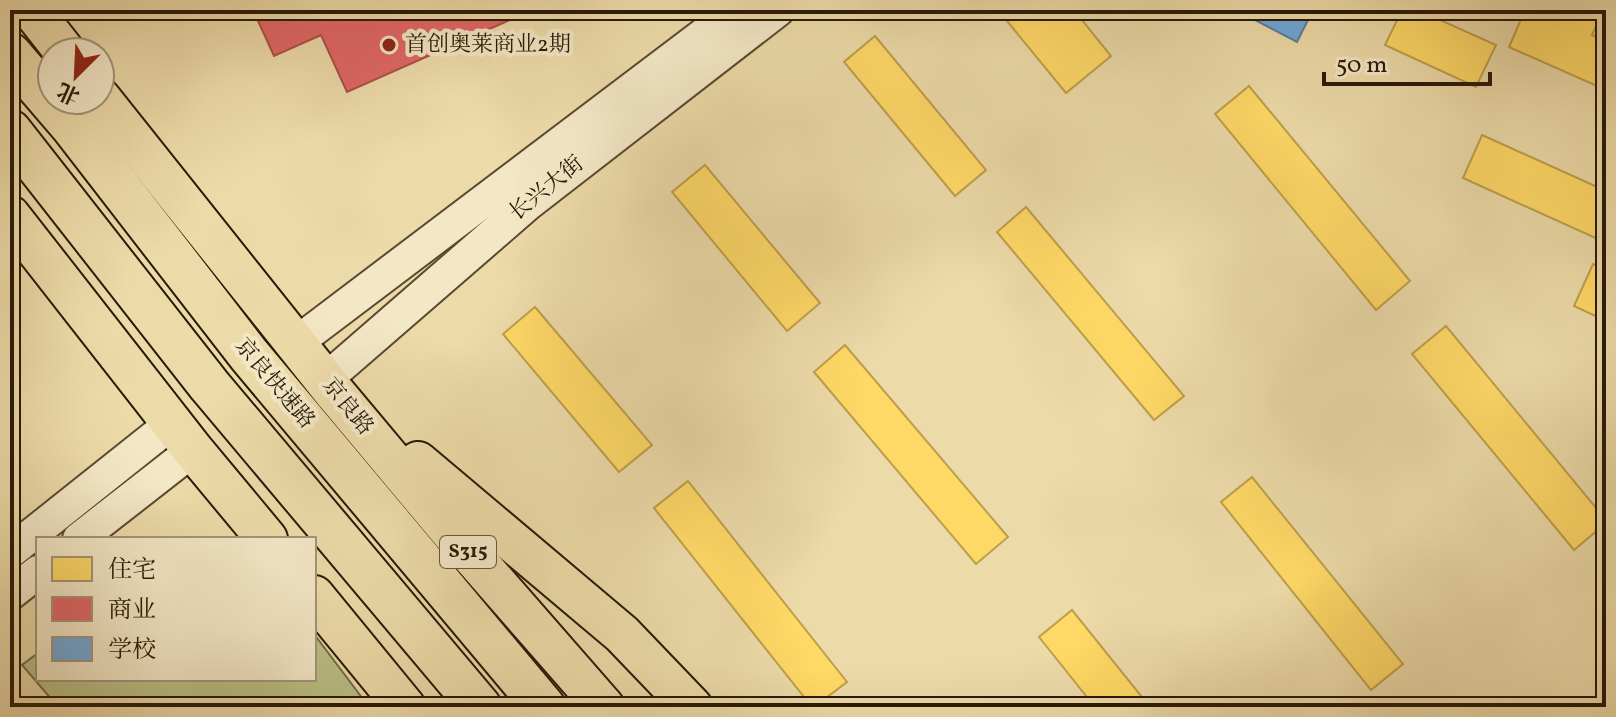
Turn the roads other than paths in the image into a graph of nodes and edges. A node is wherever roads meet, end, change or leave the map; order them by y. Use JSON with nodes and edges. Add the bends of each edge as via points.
{"nodes":[{"id":1,"x":32,"y":10,"type":"edge"},
{"id":2,"x":736,"y":10,"type":"edge"},
{"id":3,"x":778,"y":10,"type":"edge"},
{"id":4,"x":10,"y":32,"type":"edge"},
{"id":5,"x":52,"y":36,"type":"edge"},
{"id":6,"x":10,"y":54,"type":"edge"},
{"id":7,"x":36,"y":63,"type":"edge"},
{"id":8,"x":36,"y":76,"type":"edge"},
{"id":9,"x":79,"y":116,"type":"edge"},
{"id":10,"x":81,"y":116,"type":"edge"},
{"id":11,"x":10,"y":131,"type":"edge"},
{"id":12,"x":10,"y":216,"type":"edge"},
{"id":13,"x":296,"y":343,"type":"junction"},
{"id":14,"x":330,"y":386,"type":"junction"},
{"id":15,"x":183,"y":436,"type":"junction"},
{"id":16,"x":81,"y":537,"type":"edge"},
{"id":17,"x":265,"y":537,"type":"edge"},
{"id":18,"x":10,"y":552,"type":"edge"},
{"id":19,"x":36,"y":574,"type":"edge"},
{"id":20,"x":10,"y":594,"type":"edge"},
{"id":21,"x":323,"y":607,"type":"edge"},
{"id":22,"x":383,"y":707,"type":"edge"},
{"id":23,"x":405,"y":707,"type":"edge"},
{"id":24,"x":480,"y":707,"type":"edge"},
{"id":25,"x":544,"y":707,"type":"edge"},
{"id":26,"x":604,"y":707,"type":"edge"},
{"id":27,"x":692,"y":707,"type":"edge"}],
"edges":[{"from":1,"to":5,"type":"main road"},
{"from":2,"to":13,"type":"street","name":"长兴大街"},
{"from":3,"to":14,"type":"street","name":"长兴大街","via":[[529,203]]},
{"from":4,"to":7,"type":"highway"},
{"from":6,"to":8,"type":"highway","name":"京良快速路"},
{"from":9,"to":25,"type":"highway","name":"京良快速路","via":[[249,355]]},
{"from":10,"to":13,"type":"main road","name":"京良路","number":"S315"},
{"from":11,"to":24,"type":"highway","via":[[209,385]]},
{"from":12,"to":15,"type":"main road"},
{"from":13,"to":14,"type":"main road","name":"京良路","number":"S315"},
{"from":14,"to":26,"type":"main road","name":"京良路","number":"S315"},
{"from":14,"to":27,"type":"main road","via":[[622,634]]},
{"from":15,"to":16,"type":"street"},
{"from":15,"to":17,"type":"main road"},
{"from":15,"to":18,"type":"street"},
{"from":19,"to":20,"type":"street"},
{"from":21,"to":22,"type":"main road"},
{"from":21,"to":23,"type":"main road"}]}
